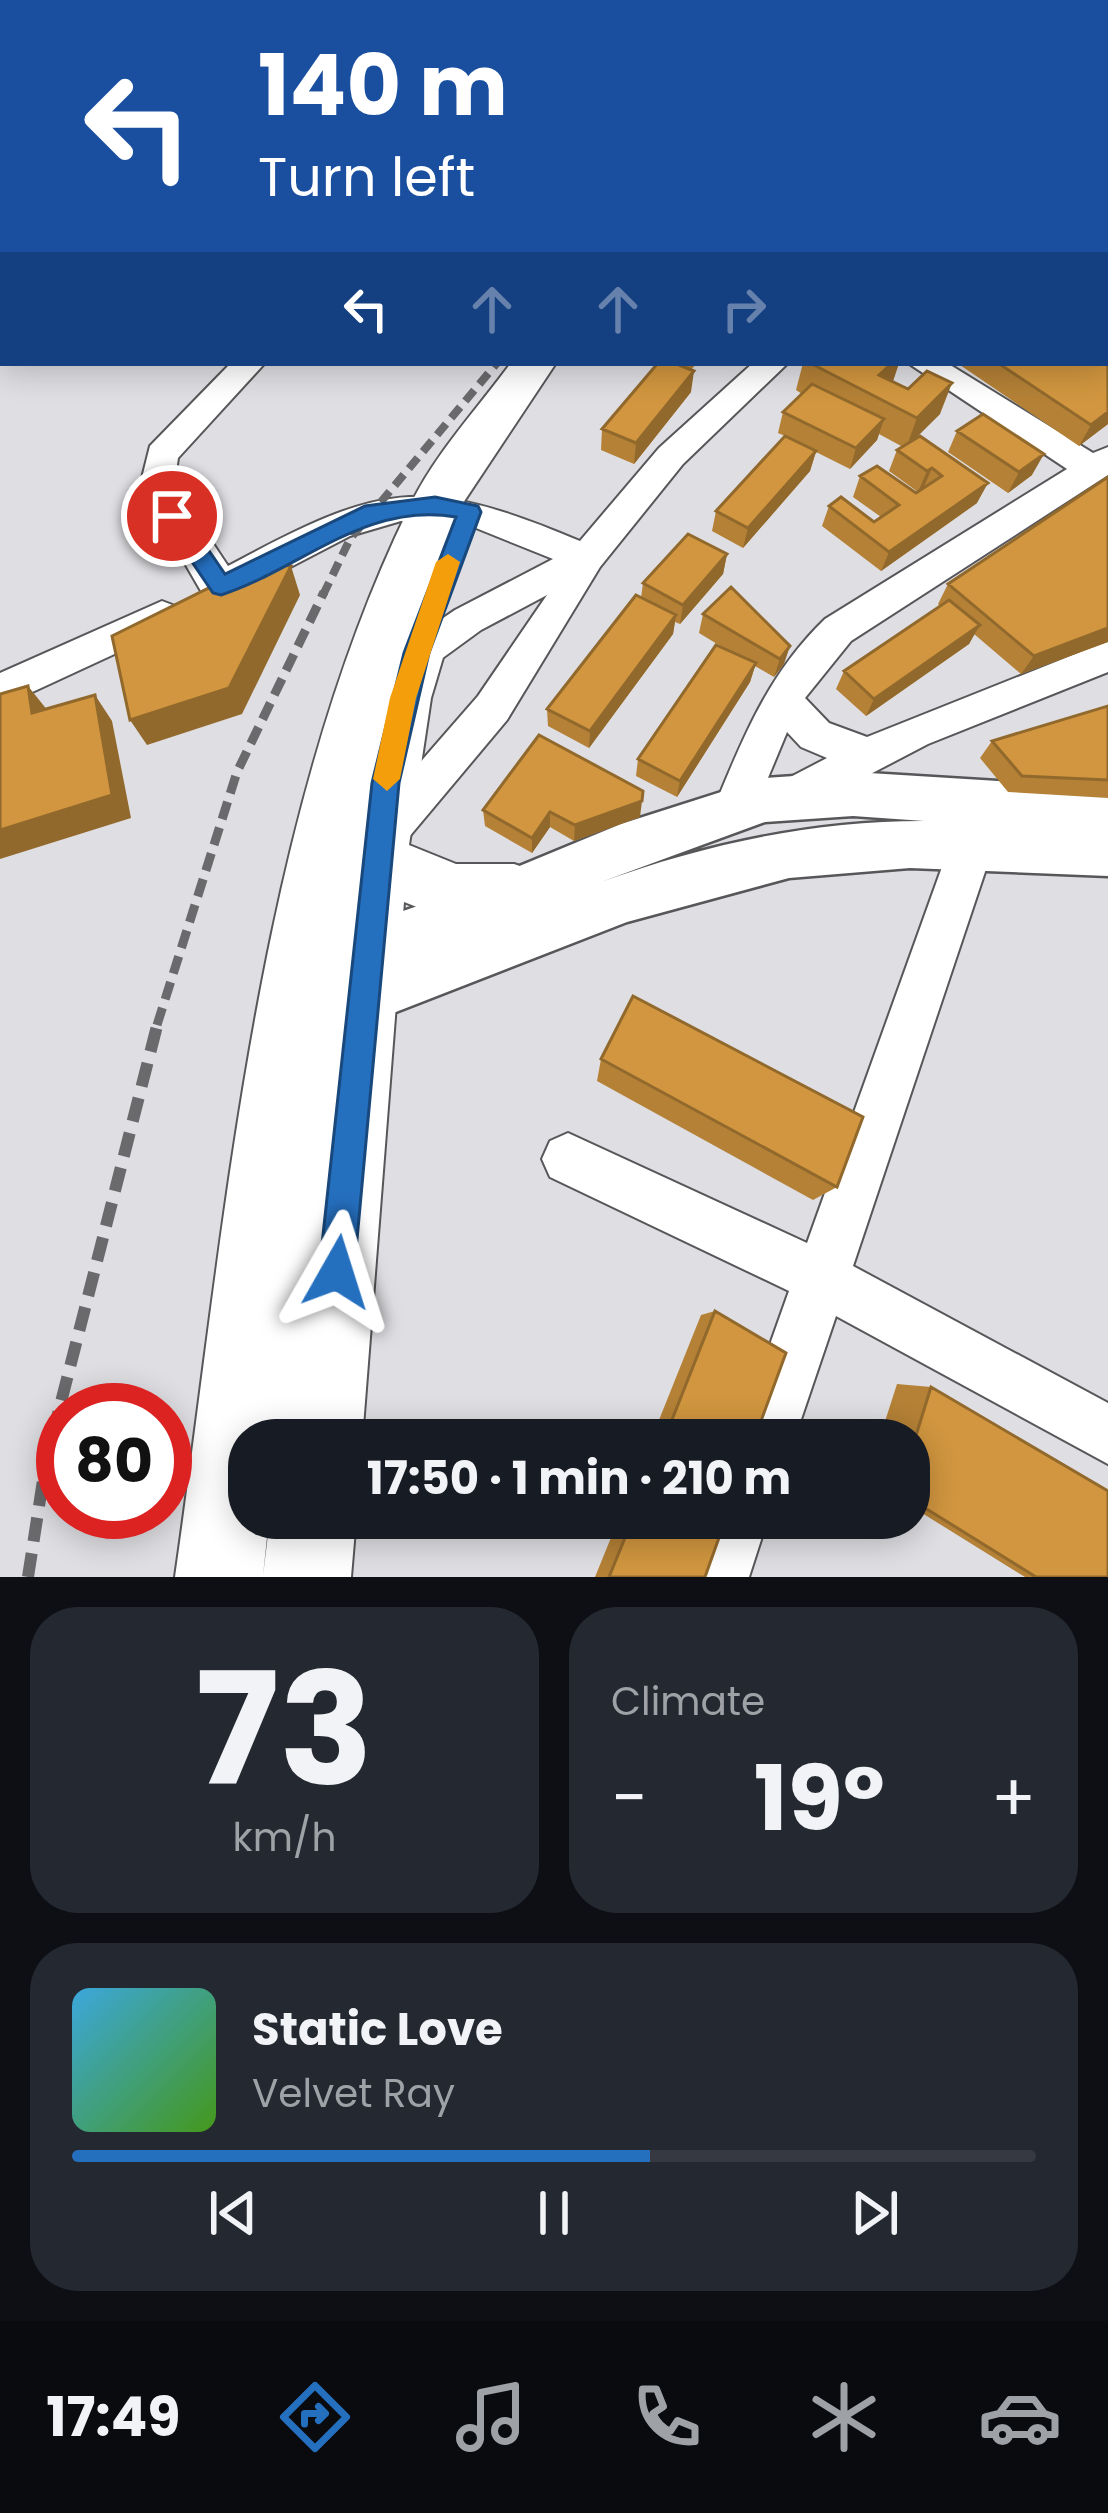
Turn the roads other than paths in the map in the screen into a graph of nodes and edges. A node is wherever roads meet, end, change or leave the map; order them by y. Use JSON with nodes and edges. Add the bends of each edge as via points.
{"nodes":[{"id":1,"x":246,"y":366,"type":"edge"},
{"id":2,"x":532,"y":366,"type":"edge"},
{"id":3,"x":563,"y":366,"type":"edge"},
{"id":4,"x":769,"y":366,"type":"edge"},
{"id":5,"x":929,"y":366,"type":"edge"},
{"id":6,"x":1100,"y":464,"type":"edge"},
{"id":7,"x":452,"y":508,"type":"junction"},
{"id":8,"x":586,"y":559,"type":"junction"},
{"id":9,"x":221,"y":586,"type":"junction"},
{"id":10,"x":417,"y":653,"type":"junction"},
{"id":11,"x":1108,"y":656,"type":"edge"},
{"id":12,"x":0,"y":691,"type":"edge"},
{"id":13,"x":781,"y":699,"type":"junction"},
{"id":14,"x":360,"y":702,"type":"junction"},
{"id":15,"x":866,"y":755,"type":"junction"},
{"id":16,"x":764,"y":802,"type":"junction"},
{"id":17,"x":1108,"y":811,"type":"edge"},
{"id":18,"x":974,"y":822,"type":"junction"},
{"id":19,"x":376,"y":852,"type":"junction"},
{"id":20,"x":1108,"y":853,"type":"edge"},
{"id":21,"x":786,"y":855,"type":"junction"},
{"id":22,"x":514,"y":893,"type":"junction"},
{"id":23,"x":366,"y":972,"type":"junction"},
{"id":24,"x":295,"y":979,"type":"junction"},
{"id":25,"x":568,"y":1159,"type":"dead end"},
{"id":26,"x":821,"y":1278,"type":"junction"},
{"id":27,"x":322,"y":1419,"type":"edge"},
{"id":28,"x":772,"y":1419,"type":"edge"},
{"id":29,"x":1108,"y":1435,"type":"edge"},
{"id":30,"x":311,"y":1539,"type":"edge"},
{"id":31,"x":731,"y":1539,"type":"edge"},
{"id":32,"x":219,"y":1577,"type":"edge"},
{"id":33,"x":307,"y":1577,"type":"edge"},
{"id":34,"x":718,"y":1577,"type":"edge"}],
"edges":[{"from":1,"to":9,"type":"street","via":[[162,454],[157,486]]},
{"from":2,"to":7,"type":"highway"},
{"from":3,"to":7,"type":"highway"},
{"from":4,"to":8,"type":"street","via":[[671,456]]},
{"from":5,"to":6,"type":"street"},
{"from":6,"to":13,"type":"street","via":[[838,630]]},
{"from":7,"to":8,"type":"street"},
{"from":7,"to":9,"type":"street","via":[[373,512]]},
{"from":7,"to":10,"type":"highway"},
{"from":7,"to":14,"type":"highway"},
{"from":8,"to":10,"type":"street"},
{"from":8,"to":19,"type":"street","via":[[460,756]]},
{"from":9,"to":12,"type":"street"},
{"from":10,"to":14,"type":"street"},
{"from":10,"to":19,"type":"highway"},
{"from":11,"to":15,"type":"street"},
{"from":13,"to":15,"type":"street","via":[[815,736]]},
{"from":13,"to":16,"type":"street"},
{"from":14,"to":24,"type":"highway"},
{"from":15,"to":16,"type":"street"},
{"from":16,"to":18,"type":"main road","via":[[853,794]]},
{"from":16,"to":21,"type":"main road"},
{"from":16,"to":22,"type":"main road"},
{"from":17,"to":18,"type":"main road"},
{"from":18,"to":20,"type":"main road"},
{"from":18,"to":21,"type":"main road"},
{"from":18,"to":26,"type":"street"},
{"from":19,"to":22,"type":"highway","via":[[457,893]]},
{"from":19,"to":23,"type":"highway"},
{"from":21,"to":23,"type":"main road"},
{"from":22,"to":23,"type":"main road"},
{"from":23,"to":24,"type":"main road","via":[[330,992]]},
{"from":23,"to":27,"type":"highway"},
{"from":24,"to":32,"type":"highway"},
{"from":25,"to":26,"type":"street"},
{"from":26,"to":28,"type":"street"},
{"from":26,"to":29,"type":"street"},
{"from":30,"to":33,"type":"highway"},
{"from":31,"to":34,"type":"street"}]}
